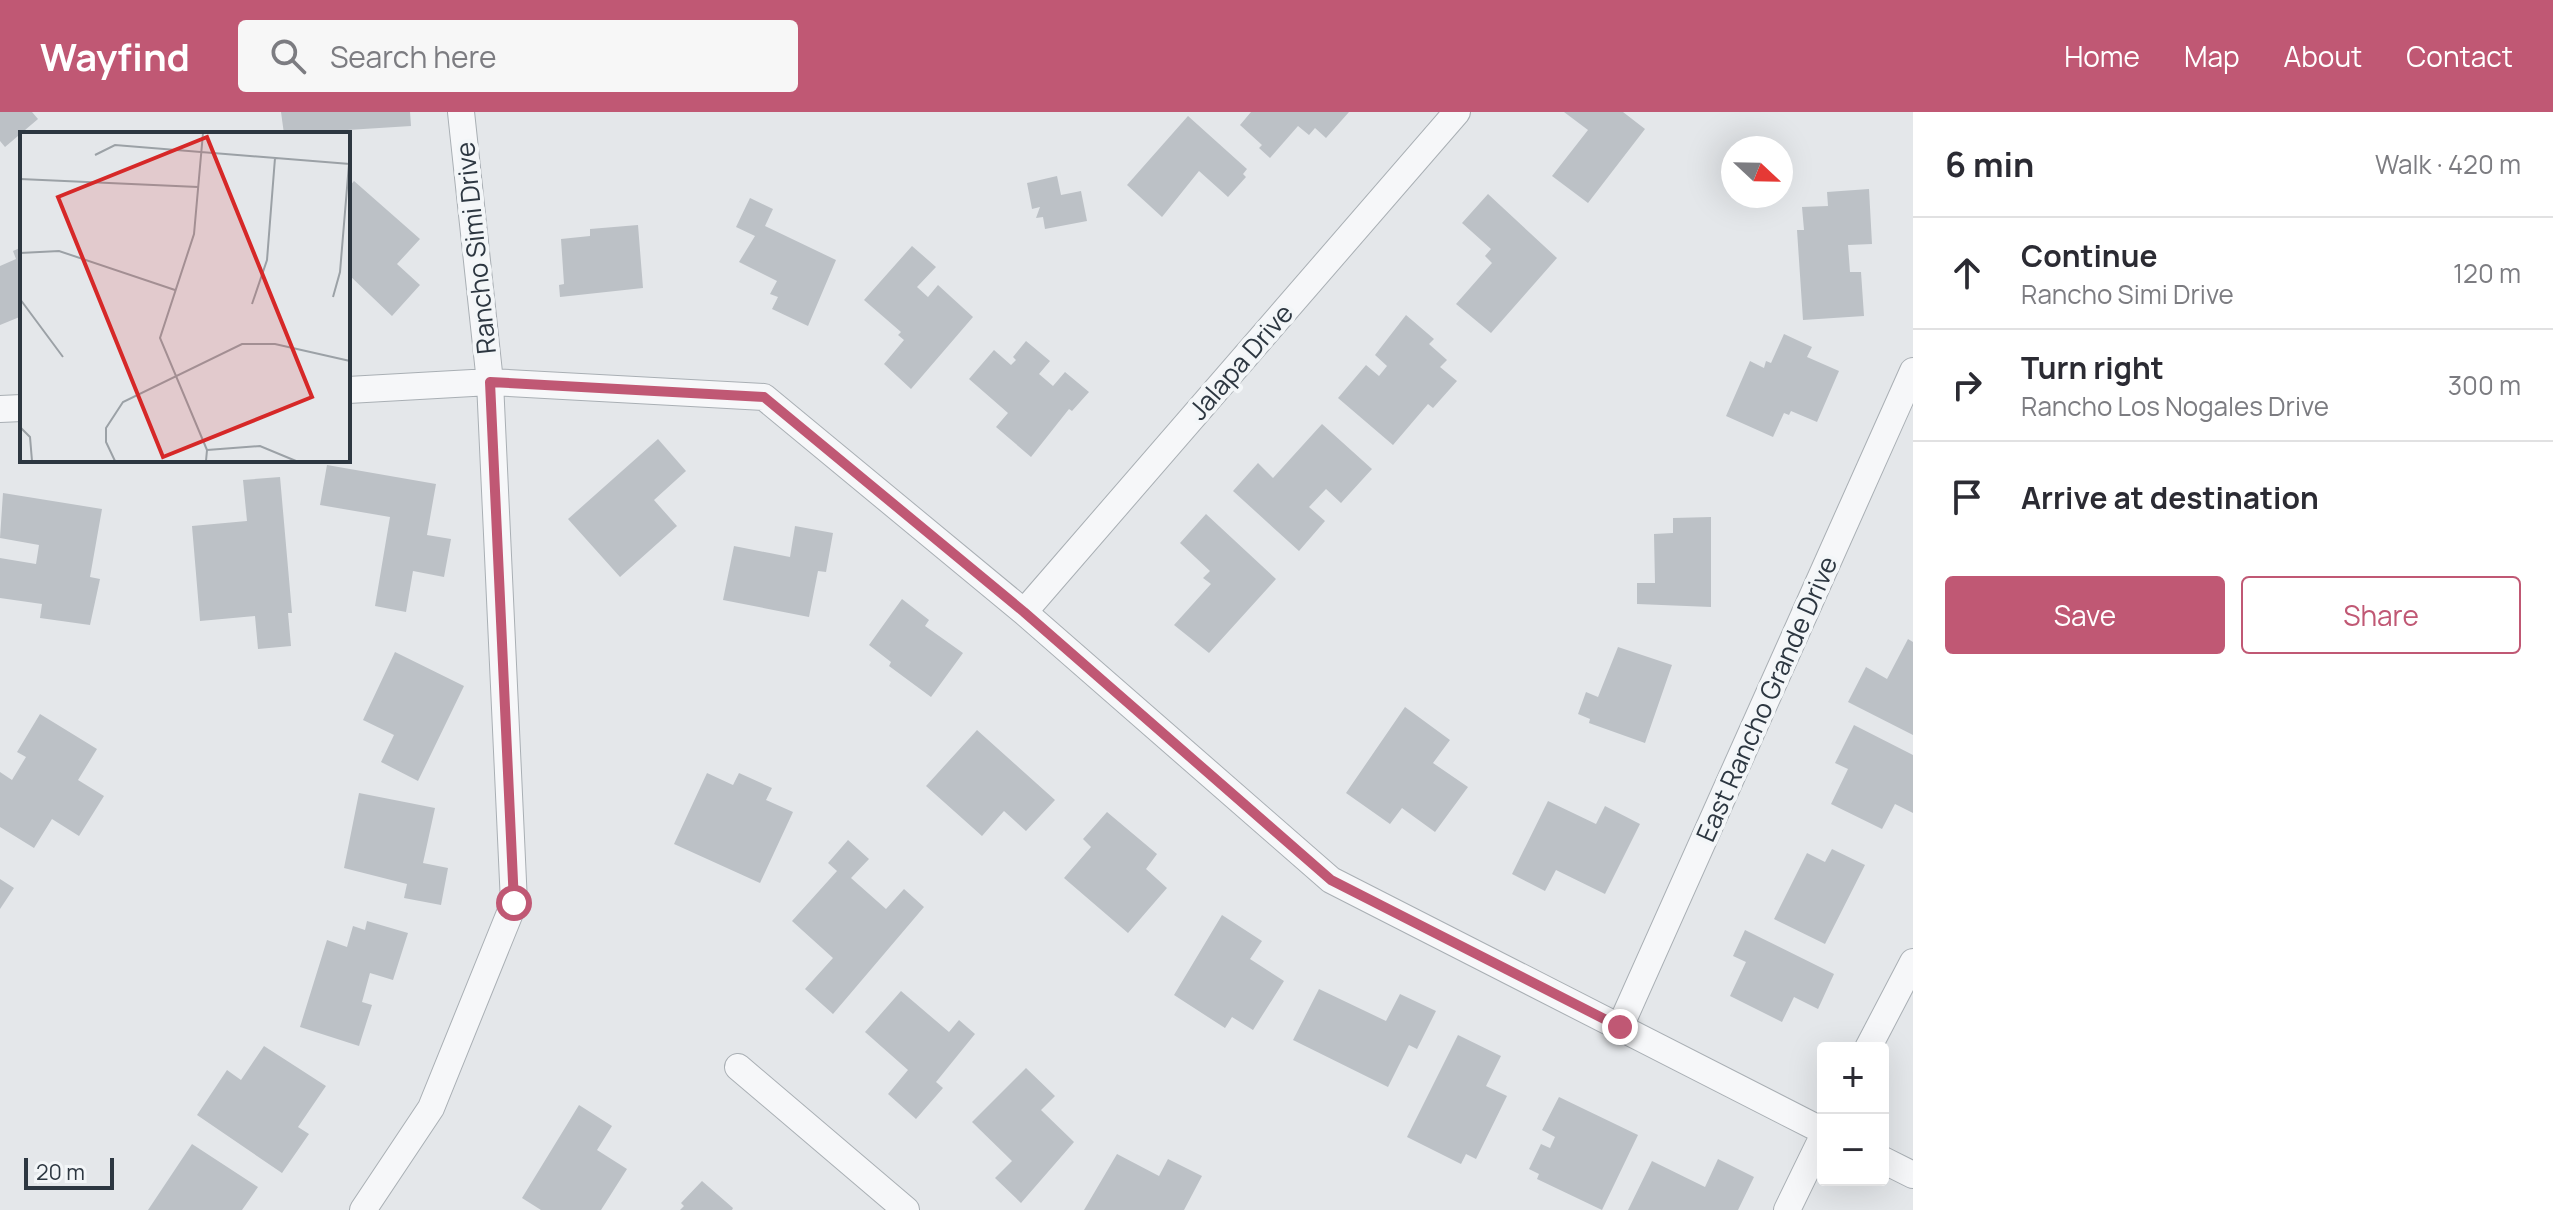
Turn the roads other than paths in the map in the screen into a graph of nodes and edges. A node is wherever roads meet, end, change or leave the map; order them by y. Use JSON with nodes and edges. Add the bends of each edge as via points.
{"nodes":[{"id":1,"x":461,"y":112,"type":"edge"},
{"id":2,"x":1457,"y":112,"type":"edge"},
{"id":3,"x":1913,"y":371,"type":"edge"},
{"id":4,"x":490,"y":382,"type":"junction"},
{"id":5,"x":350,"y":390,"type":"edge"},
{"id":6,"x":20,"y":408,"type":"edge"},
{"id":7,"x":0,"y":409,"type":"edge"},
{"id":8,"x":1024,"y":612,"type":"junction"},
{"id":9,"x":1913,"y":962,"type":"edge"},
{"id":10,"x":1620,"y":1027,"type":"junction"},
{"id":11,"x":1871,"y":1042,"type":"edge"},
{"id":12,"x":738,"y":1067,"type":"dead end"},
{"id":13,"x":1817,"y":1130,"type":"edge"},
{"id":14,"x":1817,"y":1146,"type":"edge"},
{"id":15,"x":1889,"y":1163,"type":"edge"},
{"id":16,"x":1913,"y":1175,"type":"edge"},
{"id":17,"x":363,"y":1210,"type":"edge"},
{"id":18,"x":906,"y":1210,"type":"edge"},
{"id":19,"x":1787,"y":1210,"type":"edge"}],
"edges":[{"from":1,"to":4,"type":"street","name":"Rancho Simi Drive"},
{"from":2,"to":8,"type":"street","name":"Jalapa Drive"},
{"from":3,"to":10,"type":"street","name":"East Rancho Grande Drive"},
{"from":4,"to":5,"type":"street"},
{"from":4,"to":8,"type":"street","via":[[764,397]]},
{"from":4,"to":17,"type":"street","name":"Rancho Simi Drive","via":[[514,903],[431,1108]]},
{"from":6,"to":7,"type":"street"},
{"from":8,"to":10,"type":"street","via":[[1331,880]]},
{"from":9,"to":11,"type":"street"},
{"from":10,"to":13,"type":"street"},
{"from":12,"to":18,"type":"street"},
{"from":14,"to":19,"type":"street"},
{"from":15,"to":16,"type":"street"}]}
